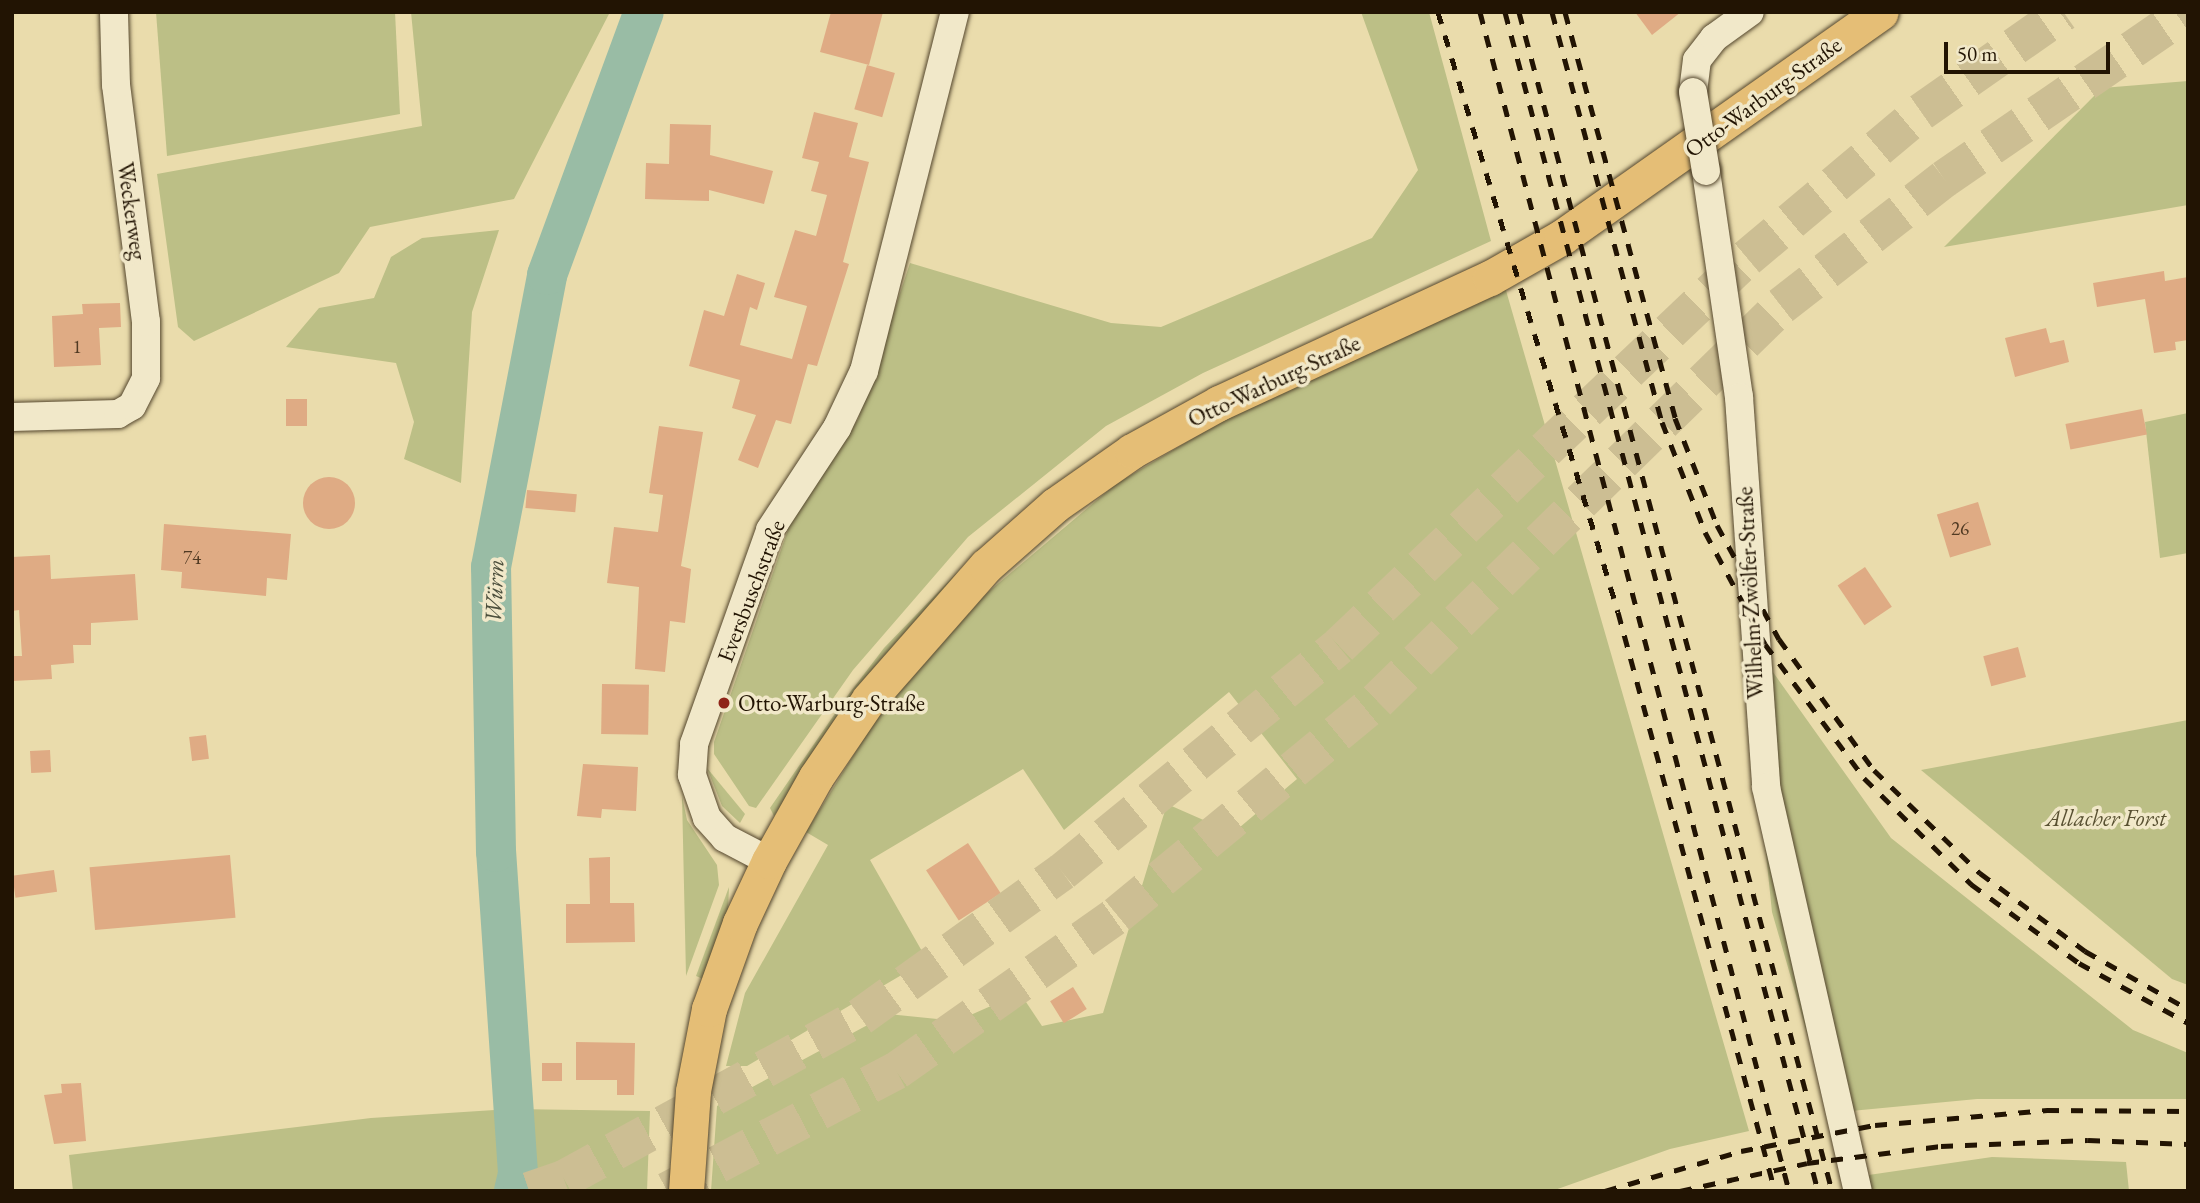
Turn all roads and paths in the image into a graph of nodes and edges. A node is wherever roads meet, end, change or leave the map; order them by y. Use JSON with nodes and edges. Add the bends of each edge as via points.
{"nodes":[{"id":1,"x":114,"y":12,"type":"edge"},
{"id":2,"x":955,"y":12,"type":"edge"},
{"id":3,"x":1750,"y":12,"type":"edge"},
{"id":4,"x":1881,"y":12,"type":"edge"},
{"id":5,"x":12,"y":417,"type":"edge"},
{"id":6,"x":769,"y":861,"type":"junction"},
{"id":7,"x":686,"y":1191,"type":"edge"},
{"id":8,"x":1858,"y":1191,"type":"edge"}],
"edges":[{"from":1,"to":5,"type":"street","name":"Weckerweg","via":[[116,85],[146,322],[146,378],[132,406],[104,416]]},
{"from":2,"to":6,"type":"street","name":"Eversbuschstraße","via":[[864,371],[837,428],[770,530],[694,744],[692,775],[707,818],[725,838]]},
{"from":3,"to":8,"type":"street","name":"Wilhelm-Zwölfer-Straße","bridge":true,"via":[[1714,38],[1697,60],[1693,92],[1739,397],[1766,787]]},
{"from":4,"to":6,"type":"main road","name":"Otto-Warburg-Straße","via":[[1562,237],[1478,284],[1219,403],[1132,451],[1055,505],[986,566],[869,699],[816,777]]},
{"from":6,"to":7,"type":"main road","via":[[740,923],[709,1009],[693,1091]]}]}
